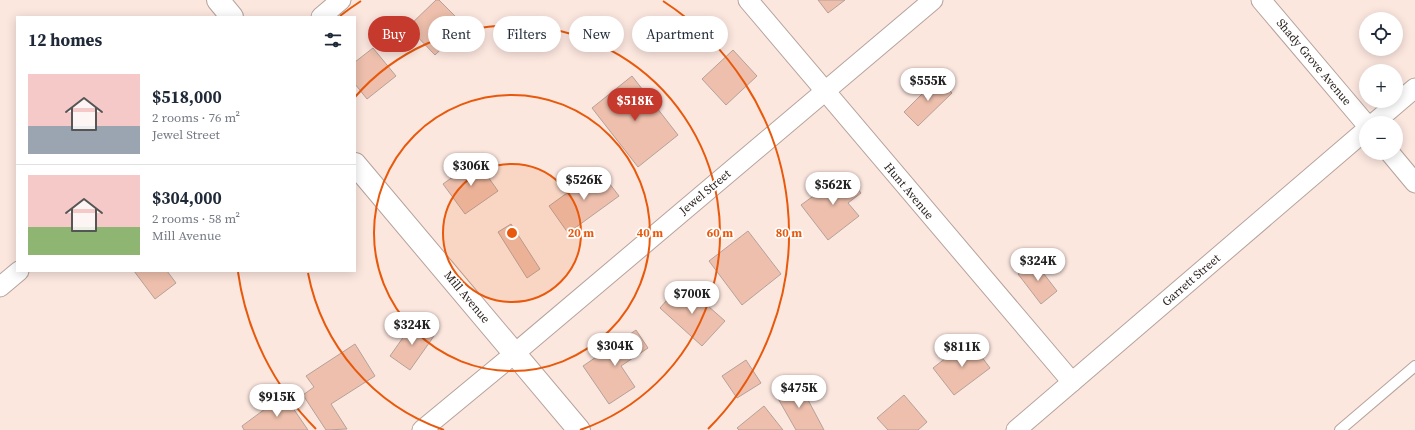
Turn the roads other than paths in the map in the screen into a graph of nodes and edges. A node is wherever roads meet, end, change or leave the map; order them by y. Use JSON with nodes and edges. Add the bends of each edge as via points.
{"nodes":[{"id":1,"x":218,"y":0,"type":"edge"},
{"id":2,"x":341,"y":0,"type":"edge"},
{"id":3,"x":748,"y":0,"type":"edge"},
{"id":4,"x":933,"y":0,"type":"edge"},
{"id":5,"x":1262,"y":0,"type":"edge"},
{"id":6,"x":231,"y":16,"type":"edge"},
{"id":7,"x":322,"y":16,"type":"edge"},
{"id":8,"x":1415,"y":88,"type":"edge"},
{"id":9,"x":824,"y":91,"type":"junction"},
{"id":10,"x":1359,"y":116,"type":"edge"},
{"id":11,"x":1382,"y":116,"type":"edge"},
{"id":12,"x":1359,"y":136,"type":"edge"},
{"id":13,"x":1396,"y":160,"type":"edge"},
{"id":14,"x":356,"y":165,"type":"edge"},
{"id":15,"x":1415,"y":183,"type":"edge"},
{"id":16,"x":18,"y":272,"type":"edge"},
{"id":17,"x":0,"y":287,"type":"edge"},
{"id":18,"x":514,"y":354,"type":"junction"},
{"id":19,"x":1415,"y":366,"type":"edge"},
{"id":20,"x":1072,"y":382,"type":"junction"},
{"id":21,"x":422,"y":430,"type":"edge"},
{"id":22,"x":579,"y":430,"type":"edge"},
{"id":23,"x":1016,"y":430,"type":"edge"},
{"id":24,"x":1340,"y":430,"type":"edge"}],
"edges":[{"from":1,"to":6,"type":"street"},
{"from":2,"to":7,"type":"street"},
{"from":3,"to":9,"type":"street","name":"Hunt Avenue"},
{"from":4,"to":9,"type":"street","name":"Jewel Street"},
{"from":5,"to":10,"type":"street","name":"Shady Grove Avenue"},
{"from":8,"to":11,"type":"street"},
{"from":9,"to":18,"type":"street","name":"Jewel Street"},
{"from":9,"to":20,"type":"street","name":"Hunt Avenue"},
{"from":12,"to":20,"type":"street","name":"Garrett Street"},
{"from":13,"to":15,"type":"street"},
{"from":14,"to":18,"type":"street","name":"Mill Avenue"},
{"from":16,"to":17,"type":"street"},
{"from":18,"to":21,"type":"street","name":"Jewel Street"},
{"from":18,"to":22,"type":"street","name":"Mill Avenue"},
{"from":19,"to":24,"type":"lane"},
{"from":20,"to":23,"type":"street","name":"Garrett Street"}]}
